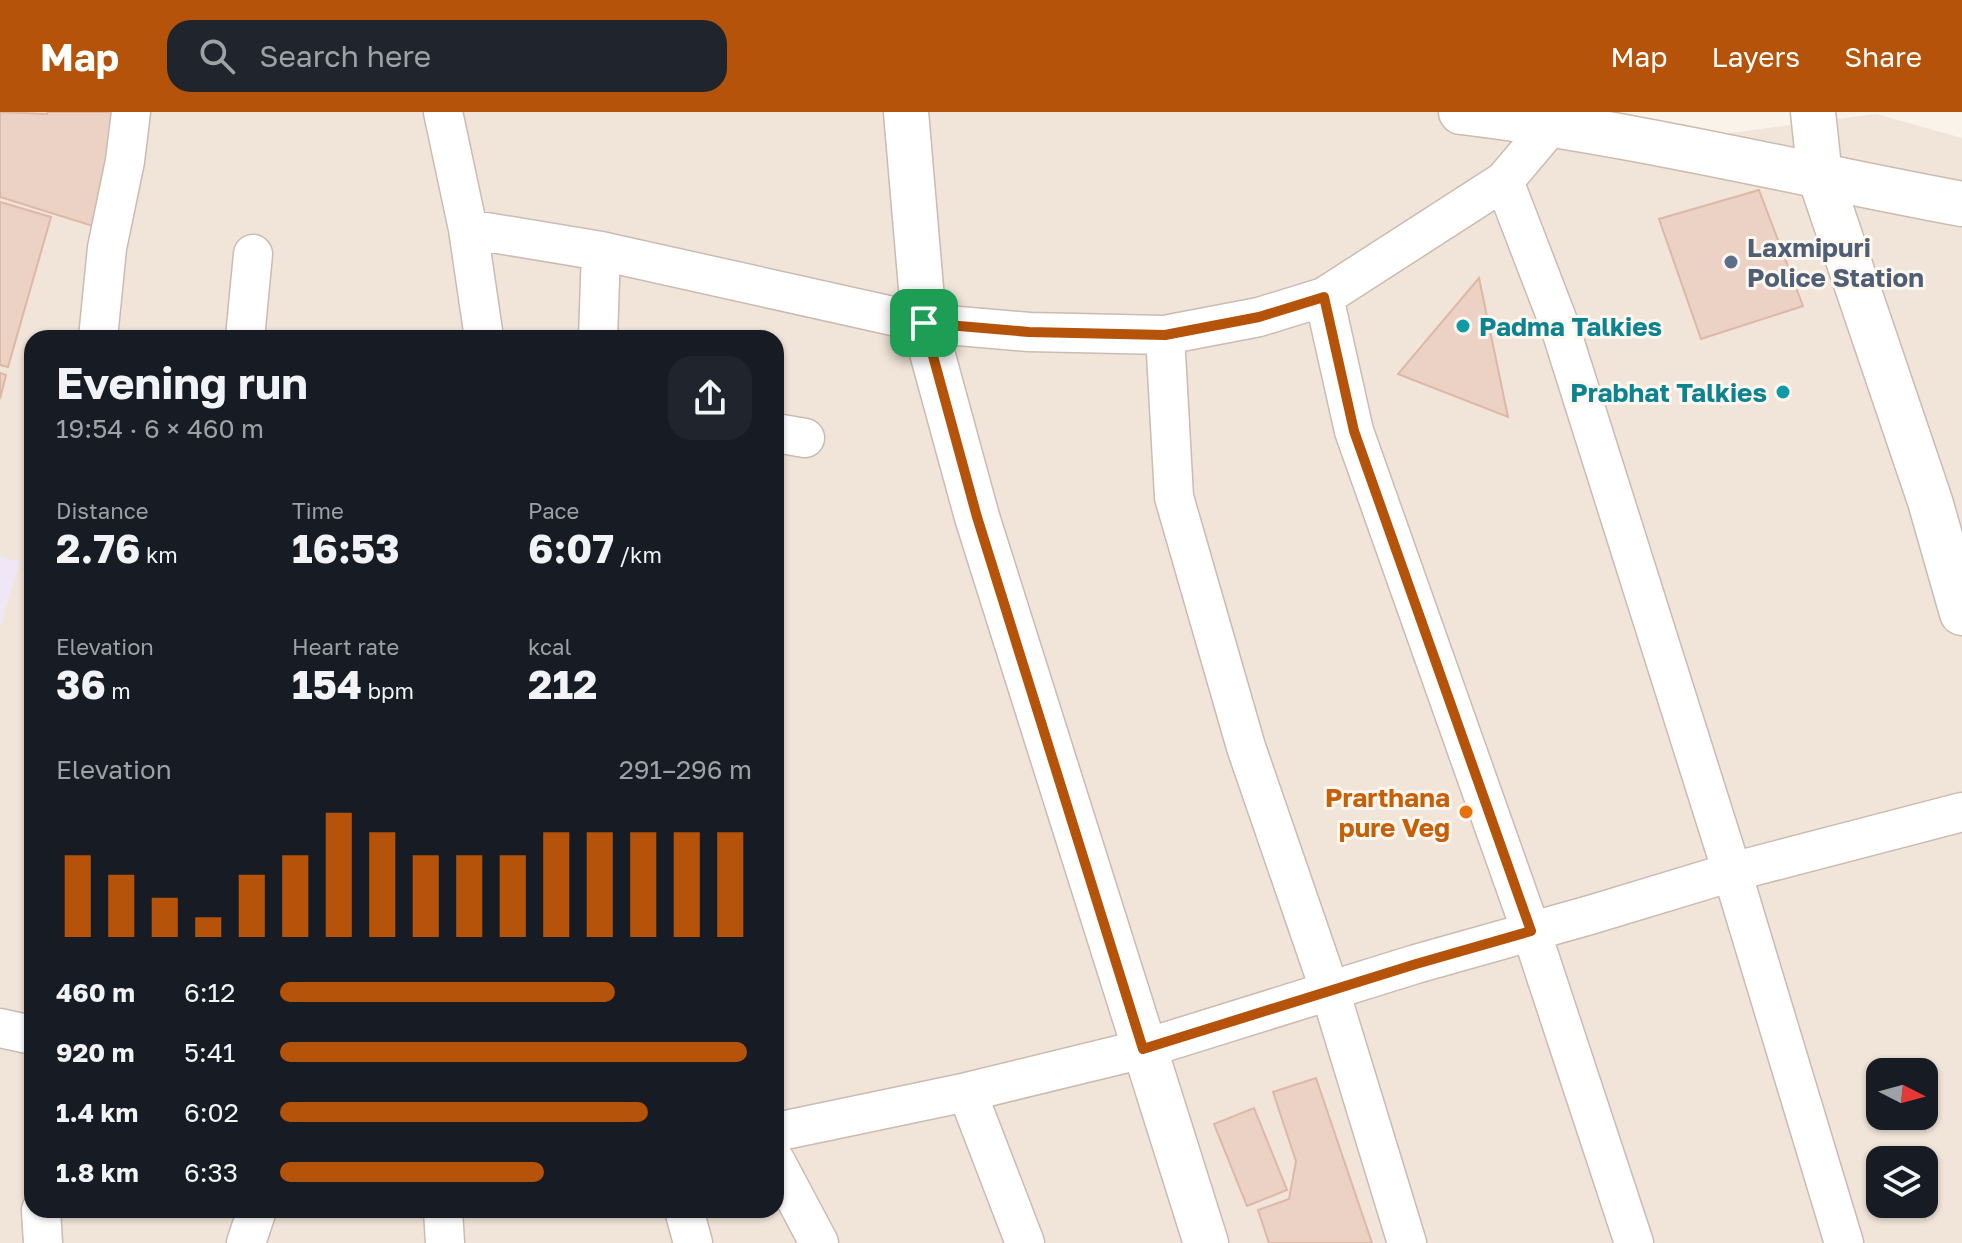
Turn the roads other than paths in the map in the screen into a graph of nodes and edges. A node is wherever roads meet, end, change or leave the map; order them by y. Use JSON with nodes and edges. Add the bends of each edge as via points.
{"nodes":[{"id":1,"x":131,"y":112,"type":"edge"},
{"id":2,"x":443,"y":112,"type":"edge"},
{"id":3,"x":906,"y":112,"type":"edge"},
{"id":4,"x":1461,"y":112,"type":"edge"},
{"id":5,"x":1813,"y":112,"type":"edge"},
{"id":6,"x":1553,"y":123,"type":"junction"},
{"id":7,"x":1820,"y":177,"type":"junction"},
{"id":8,"x":1504,"y":181,"type":"junction"},
{"id":9,"x":1962,"y":204,"type":"edge"},
{"id":10,"x":468,"y":229,"type":"junction"},
{"id":11,"x":601,"y":251,"type":"junction"},
{"id":12,"x":253,"y":254,"type":"dead end"},
{"id":13,"x":1324,"y":297,"type":"junction"},
{"id":14,"x":924,"y":323,"type":"junction"},
{"id":15,"x":99,"y":330,"type":"edge"},
{"id":16,"x":246,"y":330,"type":"edge"},
{"id":17,"x":483,"y":330,"type":"edge"},
{"id":18,"x":598,"y":330,"type":"edge"},
{"id":19,"x":1165,"y":335,"type":"junction"},
{"id":20,"x":1962,"y":613,"type":"edge"},
{"id":21,"x":1962,"y":812,"type":"edge"},
{"id":22,"x":1732,"y":872,"type":"junction"},
{"id":23,"x":1531,"y":931,"type":"junction"},
{"id":24,"x":1330,"y":991,"type":"junction"},
{"id":25,"x":0,"y":1028,"type":"edge"},
{"id":26,"x":24,"y":1033,"type":"edge"},
{"id":27,"x":1143,"y":1049,"type":"junction"},
{"id":28,"x":967,"y":1092,"type":"junction"},
{"id":29,"x":784,"y":1130,"type":"edge"},
{"id":30,"x":784,"y":1177,"type":"edge"},
{"id":31,"x":41,"y":1218,"type":"edge"},
{"id":32,"x":254,"y":1218,"type":"edge"},
{"id":33,"x":443,"y":1218,"type":"edge"},
{"id":34,"x":686,"y":1218,"type":"edge"},
{"id":35,"x":43,"y":1243,"type":"edge"},
{"id":36,"x":246,"y":1243,"type":"edge"},
{"id":37,"x":445,"y":1243,"type":"edge"},
{"id":38,"x":693,"y":1243,"type":"edge"},
{"id":39,"x":819,"y":1243,"type":"edge"},
{"id":40,"x":1025,"y":1243,"type":"edge"},
{"id":41,"x":1206,"y":1243,"type":"edge"},
{"id":42,"x":1407,"y":1243,"type":"edge"},
{"id":43,"x":1634,"y":1243,"type":"edge"},
{"id":44,"x":1844,"y":1243,"type":"edge"}],
"edges":[{"from":1,"to":15,"type":"street"},
{"from":2,"to":10,"type":"street"},
{"from":3,"to":14,"type":"street"},
{"from":4,"to":6,"type":"street"},
{"from":5,"to":7,"type":"street"},
{"from":6,"to":7,"type":"street"},
{"from":6,"to":8,"type":"street"},
{"from":7,"to":9,"type":"street"},
{"from":7,"to":20,"type":"street","via":[[1930,501]]},
{"from":8,"to":13,"type":"street"},
{"from":8,"to":22,"type":"street","via":[[1559,324]]},
{"from":10,"to":11,"type":"street"},
{"from":10,"to":17,"type":"street"},
{"from":11,"to":14,"type":"street"},
{"from":11,"to":18,"type":"street"},
{"from":12,"to":16,"type":"street"},
{"from":13,"to":19,"type":"street","via":[[1259,317]]},
{"from":13,"to":23,"type":"street","via":[[1354,431]]},
{"from":14,"to":19,"type":"street"},
{"from":14,"to":27,"type":"street","via":[[977,517]]},
{"from":19,"to":24,"type":"street","via":[[1174,497],[1246,747]]},
{"from":21,"to":22,"type":"street"},
{"from":22,"to":23,"type":"street"},
{"from":22,"to":44,"type":"street"},
{"from":23,"to":24,"type":"street"},
{"from":23,"to":43,"type":"street"},
{"from":24,"to":27,"type":"street"},
{"from":24,"to":42,"type":"street"},
{"from":25,"to":26,"type":"street"},
{"from":27,"to":28,"type":"street"},
{"from":27,"to":41,"type":"street"},
{"from":28,"to":29,"type":"street"},
{"from":28,"to":40,"type":"street"},
{"from":30,"to":39,"type":"street"},
{"from":31,"to":35,"type":"street"},
{"from":32,"to":36,"type":"street"},
{"from":33,"to":37,"type":"street"},
{"from":34,"to":38,"type":"street"}]}
